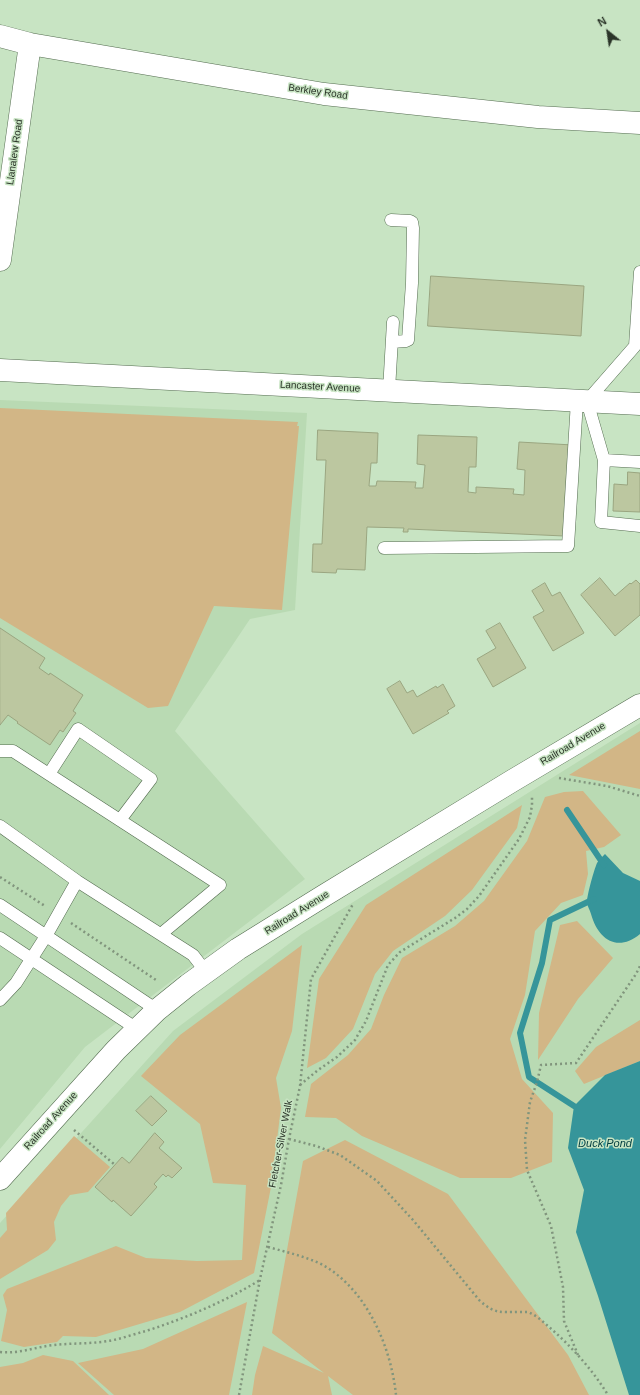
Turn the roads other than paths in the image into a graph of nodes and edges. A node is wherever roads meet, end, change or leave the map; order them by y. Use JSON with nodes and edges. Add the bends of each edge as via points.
{"nodes":[{"id":1,"x":0,"y":36,"type":"edge"},
{"id":2,"x":30,"y":44,"type":"junction"},
{"id":3,"x":640,"y":123,"type":"edge"},
{"id":4,"x":391,"y":220,"type":"dead end"},
{"id":5,"x":0,"y":260,"type":"edge"},
{"id":6,"x":640,"y":272,"type":"edge"},
{"id":7,"x":393,"y":322,"type":"dead end"},
{"id":8,"x":392,"y":342,"type":"junction"},
{"id":9,"x":0,"y":370,"type":"edge"},
{"id":10,"x":389,"y":390,"type":"junction"},
{"id":11,"x":582,"y":401,"type":"junction"},
{"id":12,"x":640,"y":404,"type":"edge"},
{"id":13,"x":604,"y":460,"type":"junction"},
{"id":14,"x":640,"y":462,"type":"edge"},
{"id":15,"x":640,"y":526,"type":"edge"},
{"id":16,"x":384,"y":548,"type":"dead end"},
{"id":17,"x":640,"y":705,"type":"edge"},
{"id":18,"x":0,"y":751,"type":"edge"},
{"id":19,"x":49,"y":774,"type":"junction"},
{"id":20,"x":120,"y":820,"type":"junction"},
{"id":21,"x":0,"y":826,"type":"edge"},
{"id":22,"x":77,"y":880,"type":"junction"},
{"id":23,"x":0,"y":904,"type":"edge"},
{"id":24,"x":161,"y":934,"type":"junction"},
{"id":25,"x":46,"y":936,"type":"junction"},
{"id":26,"x":0,"y":938,"type":"edge"},
{"id":27,"x":31,"y":958,"type":"junction"},
{"id":28,"x":206,"y":972,"type":"junction"},
{"id":29,"x":0,"y":1000,"type":"edge"},
{"id":30,"x":157,"y":1010,"type":"junction"},
{"id":31,"x":137,"y":1029,"type":"junction"},
{"id":32,"x":0,"y":1179,"type":"edge"}],
"edges":[{"from":1,"to":2,"type":"main road","name":"Berkley Road"},
{"from":2,"to":3,"type":"main road","name":"Berkley Road","via":[[324,94],[538,117]]},
{"from":2,"to":5,"type":"main road","name":"Llanalew Road"},
{"from":4,"to":8,"type":"lane","via":[[410,221],[413,228],[408,340]]},
{"from":6,"to":11,"type":"lane","via":[[635,346]]},
{"from":7,"to":8,"type":"lane"},
{"from":8,"to":10,"type":"lane"},
{"from":9,"to":10,"type":"main road","name":"Lancaster Avenue"},
{"from":10,"to":11,"type":"main road","name":"Lancaster Avenue"},
{"from":11,"to":12,"type":"main road","name":"Lancaster Avenue"},
{"from":11,"to":13,"type":"lane"},
{"from":11,"to":16,"type":"lane","via":[[568,546]]},
{"from":13,"to":14,"type":"lane"},
{"from":13,"to":15,"type":"lane","via":[[601,522]]},
{"from":17,"to":28,"type":"main road","name":"Railroad Avenue","via":[[392,853],[238,949]]},
{"from":18,"to":19,"type":"lane","via":[[13,751]]},
{"from":19,"to":20,"type":"lane"},
{"from":19,"to":20,"type":"lane","via":[[78,729],[151,779]]},
{"from":20,"to":24,"type":"lane","via":[[220,885]]},
{"from":21,"to":22,"type":"lane"},
{"from":22,"to":24,"type":"lane"},
{"from":22,"to":25,"type":"lane"},
{"from":23,"to":25,"type":"lane"},
{"from":24,"to":28,"type":"lane","via":[[192,955]]},
{"from":25,"to":27,"type":"lane"},
{"from":25,"to":30,"type":"lane"},
{"from":26,"to":27,"type":"lane"},
{"from":27,"to":29,"type":"lane","via":[[16,983]]},
{"from":27,"to":31,"type":"lane"},
{"from":28,"to":30,"type":"main road","name":"Railroad Avenue"},
{"from":30,"to":31,"type":"main road","name":"Railroad Avenue"},
{"from":31,"to":32,"type":"main road","name":"Railroad Avenue","via":[[105,1061]]}]}
